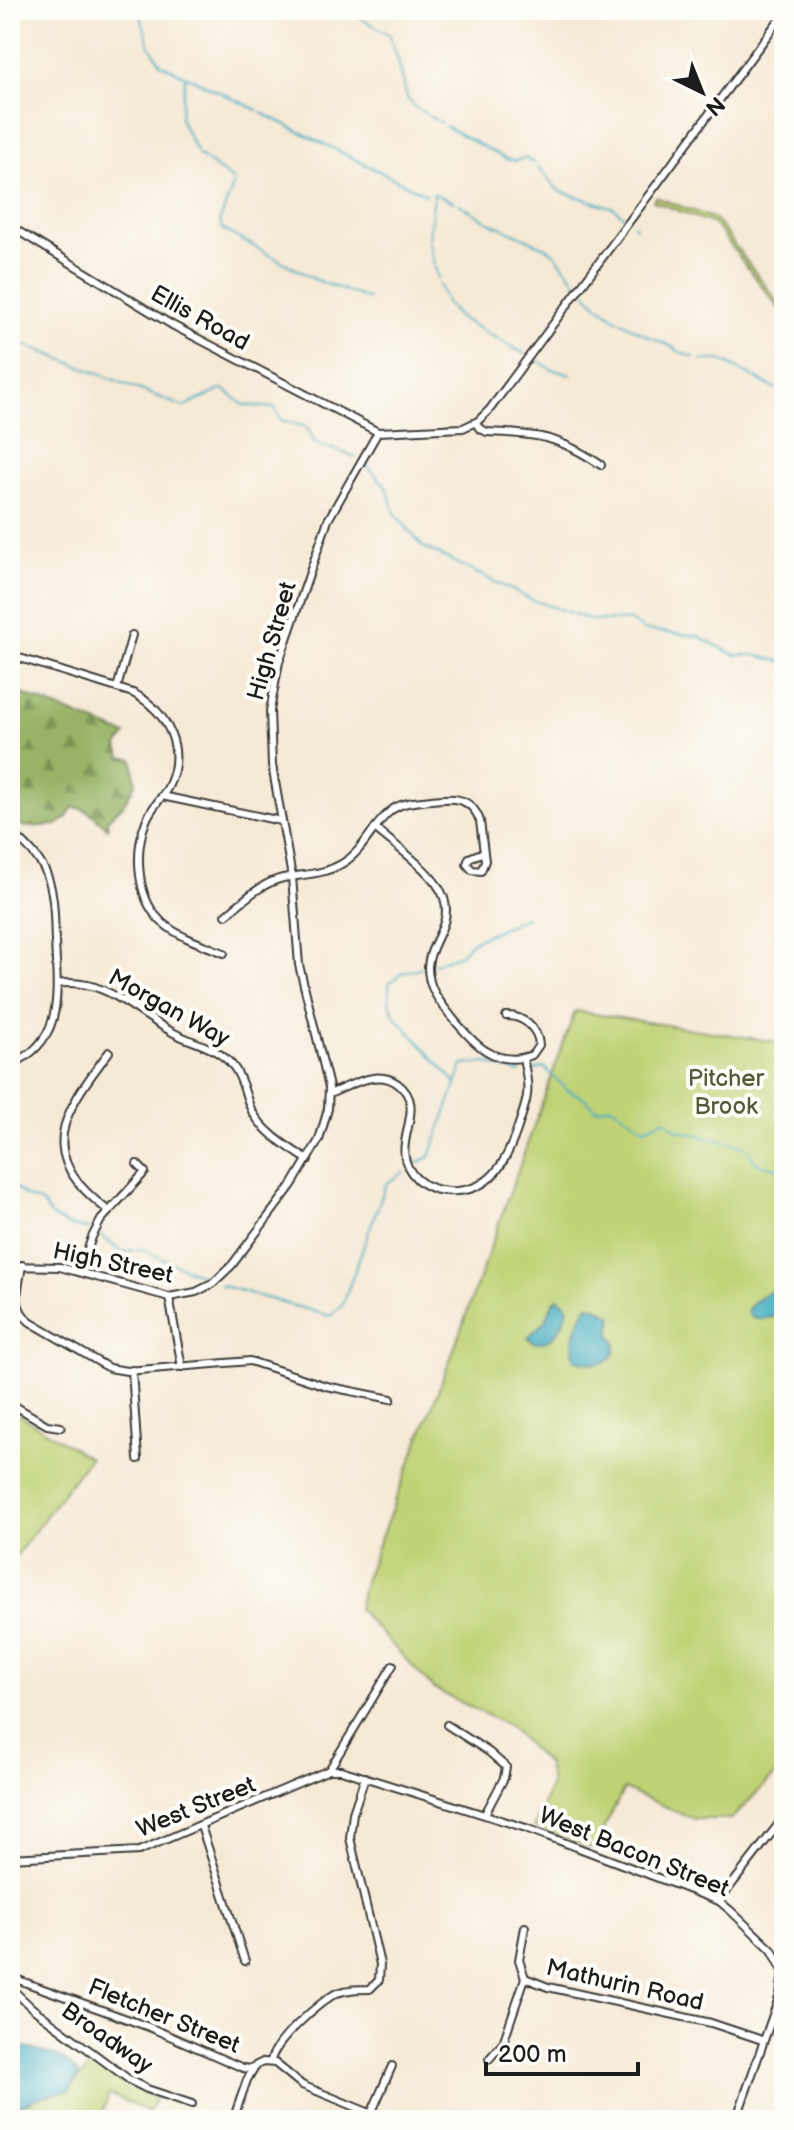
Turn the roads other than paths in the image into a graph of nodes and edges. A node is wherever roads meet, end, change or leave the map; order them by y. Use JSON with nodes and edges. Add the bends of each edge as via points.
{"nodes":[{"id":1,"x":784,"y":13,"type":"edge"},
{"id":2,"x":10,"y":226,"type":"edge"},
{"id":3,"x":476,"y":423,"type":"junction"},
{"id":4,"x":378,"y":432,"type":"junction"},
{"id":5,"x":601,"y":465,"type":"dead end"},
{"id":6,"x":132,"y":635,"type":"dead end"},
{"id":7,"x":10,"y":655,"type":"edge"},
{"id":8,"x":117,"y":688,"type":"junction"},
{"id":9,"x":162,"y":796,"type":"junction"},
{"id":10,"x":281,"y":821,"type":"junction"},
{"id":11,"x":376,"y":829,"type":"junction"},
{"id":12,"x":10,"y":830,"type":"edge"},
{"id":13,"x":484,"y":852,"type":"dead end"},
{"id":14,"x":292,"y":877,"type":"junction"},
{"id":15,"x":226,"y":915,"type":"dead end"},
{"id":16,"x":224,"y":953,"type":"dead end"},
{"id":17,"x":57,"y":984,"type":"junction"},
{"id":18,"x":506,"y":1016,"type":"dead end"},
{"id":19,"x":109,"y":1052,"type":"dead end"},
{"id":20,"x":523,"y":1058,"type":"junction"},
{"id":21,"x":10,"y":1065,"type":"edge"},
{"id":22,"x":329,"y":1094,"type":"junction"},
{"id":23,"x":308,"y":1160,"type":"junction"},
{"id":24,"x":137,"y":1164,"type":"dead end"},
{"id":25,"x":109,"y":1211,"type":"junction"},
{"id":26,"x":22,"y":1265,"type":"junction"},
{"id":27,"x":10,"y":1266,"type":"edge"},
{"id":28,"x":80,"y":1272,"type":"junction"},
{"id":29,"x":169,"y":1297,"type":"junction"},
{"id":30,"x":182,"y":1367,"type":"junction"},
{"id":31,"x":132,"y":1370,"type":"junction"},
{"id":32,"x":391,"y":1399,"type":"dead end"},
{"id":33,"x":10,"y":1403,"type":"edge"},
{"id":34,"x":61,"y":1427,"type":"dead end"},
{"id":35,"x":138,"y":1459,"type":"dead end"},
{"id":36,"x":393,"y":1665,"type":"dead end"},
{"id":37,"x":447,"y":1725,"type":"dead end"},
{"id":38,"x":329,"y":1770,"type":"junction"},
{"id":39,"x":365,"y":1777,"type":"junction"},
{"id":40,"x":485,"y":1814,"type":"junction"},
{"id":41,"x":784,"y":1817,"type":"edge"},
{"id":42,"x":201,"y":1826,"type":"junction"},
{"id":43,"x":10,"y":1858,"type":"edge"},
{"id":44,"x":719,"y":1901,"type":"junction"},
{"id":45,"x":525,"y":1927,"type":"dead end"},
{"id":46,"x":245,"y":1961,"type":"dead end"},
{"id":47,"x":10,"y":1977,"type":"edge"},
{"id":48,"x":525,"y":1978,"type":"junction"},
{"id":49,"x":10,"y":1987,"type":"edge"},
{"id":50,"x":781,"y":2000,"type":"edge"},
{"id":51,"x":762,"y":2040,"type":"junction"},
{"id":52,"x":489,"y":2059,"type":"dead end"},
{"id":53,"x":271,"y":2062,"type":"junction"},
{"id":54,"x":255,"y":2066,"type":"junction"},
{"id":55,"x":392,"y":2066,"type":"dead end"},
{"id":56,"x":192,"y":2104,"type":"dead end"},
{"id":57,"x":371,"y":2114,"type":"junction"},
{"id":58,"x":233,"y":2120,"type":"edge"},
{"id":59,"x":387,"y":2120,"type":"edge"},
{"id":60,"x":736,"y":2120,"type":"edge"}],
"edges":[{"from":1,"to":3,"type":"street"},
{"from":2,"to":4,"type":"street","name":"Ellis Road","via":[[158,317]]},
{"from":3,"to":4,"type":"street"},
{"from":3,"to":5,"type":"street","via":[[487,432],[548,437]]},
{"from":4,"to":10,"type":"street","name":"High Street","via":[[328,520],[275,678],[269,725]]},
{"from":6,"to":8,"type":"street"},
{"from":7,"to":8,"type":"street"},
{"from":8,"to":9,"type":"street","via":[[154,706],[170,730],[176,756]]},
{"from":9,"to":10,"type":"street"},
{"from":9,"to":16,"type":"street","via":[[145,821],[140,853],[149,908],[176,932]]},
{"from":10,"to":14,"type":"street","name":"High Street"},
{"from":11,"to":13,"type":"street","via":[[402,804],[458,798],[477,813]]},
{"from":11,"to":14,"type":"street","via":[[343,863]]},
{"from":11,"to":20,"type":"street","via":[[443,894],[446,922],[428,963],[436,996],[478,1048],[497,1057]]},
{"from":12,"to":17,"type":"street","via":[[39,860],[52,887]]},
{"from":14,"to":15,"type":"street","via":[[260,889]]},
{"from":14,"to":22,"type":"street","name":"High Street","via":[[299,965]]},
{"from":17,"to":21,"type":"street","via":[[47,1035],[33,1052]]},
{"from":17,"to":23,"type":"street","name":"Morgan Way","via":[[84,984],[115,994],[176,1034],[211,1047],[238,1073],[253,1114],[264,1127]]},
{"from":18,"to":20,"type":"street","via":[[522,1019],[539,1037],[538,1049]]},
{"from":19,"to":25,"type":"street","via":[[69,1111],[62,1140],[74,1179]]},
{"from":20,"to":22,"type":"street","via":[[528,1094],[508,1155],[490,1178],[465,1190],[430,1187],[409,1168],[403,1141],[412,1108],[396,1083],[376,1077]]},
{"from":22,"to":23,"type":"street","name":"High Street","via":[[322,1133]]},
{"from":23,"to":29,"type":"street","name":"High Street","via":[[226,1272],[204,1288]]},
{"from":24,"to":25,"type":"street","via":[[145,1172]]},
{"from":25,"to":28,"type":"street","via":[[94,1232]]},
{"from":26,"to":27,"type":"street","name":"High Street"},
{"from":26,"to":28,"type":"street","name":"High Street"},
{"from":26,"to":31,"type":"street","via":[[17,1302],[26,1318],[109,1368]]},
{"from":28,"to":29,"type":"street","name":"High Street"},
{"from":29,"to":30,"type":"street"},
{"from":30,"to":31,"type":"street"},
{"from":30,"to":32,"type":"street","via":[[256,1362],[332,1388]]},
{"from":31,"to":35,"type":"street"},
{"from":33,"to":34,"type":"street","via":[[47,1425]]},
{"from":36,"to":38,"type":"street"},
{"from":37,"to":40,"type":"street","via":[[506,1767]]},
{"from":38,"to":39,"type":"street","name":"West Bacon Street"},
{"from":38,"to":42,"type":"street","name":"West Street"},
{"from":39,"to":40,"type":"street","name":"West Bacon Street"},
{"from":39,"to":53,"type":"street","via":[[350,1838],[380,1975],[370,1989],[347,1990],[326,1999],[275,2050]]},
{"from":40,"to":44,"type":"street","name":"West Bacon Street"},
{"from":41,"to":44,"type":"street"},
{"from":42,"to":43,"type":"street","name":"West Street","via":[[131,1853]]},
{"from":42,"to":46,"type":"street"},
{"from":44,"to":50,"type":"street","name":"West Bacon Street","via":[[779,1960]]},
{"from":45,"to":48,"type":"street","via":[[519,1960]]},
{"from":47,"to":54,"type":"street","name":"Fletcher Street","via":[[243,2068]]},
{"from":48,"to":51,"type":"street","name":"Mathurin Road"},
{"from":48,"to":52,"type":"street","via":[[503,2043]]},
{"from":49,"to":56,"type":"street","name":"Broadway","via":[[131,2081]]},
{"from":50,"to":51,"type":"street","name":"West Bacon Street"},
{"from":51,"to":60,"type":"street","name":"West Bacon Street"},
{"from":53,"to":54,"type":"street","name":"Fletcher Street"},
{"from":53,"to":57,"type":"street","name":"Fletcher Street","via":[[302,2085]]},
{"from":54,"to":58,"type":"street"},
{"from":55,"to":57,"type":"street"},
{"from":57,"to":59,"type":"street","name":"Fletcher Street"}]}
